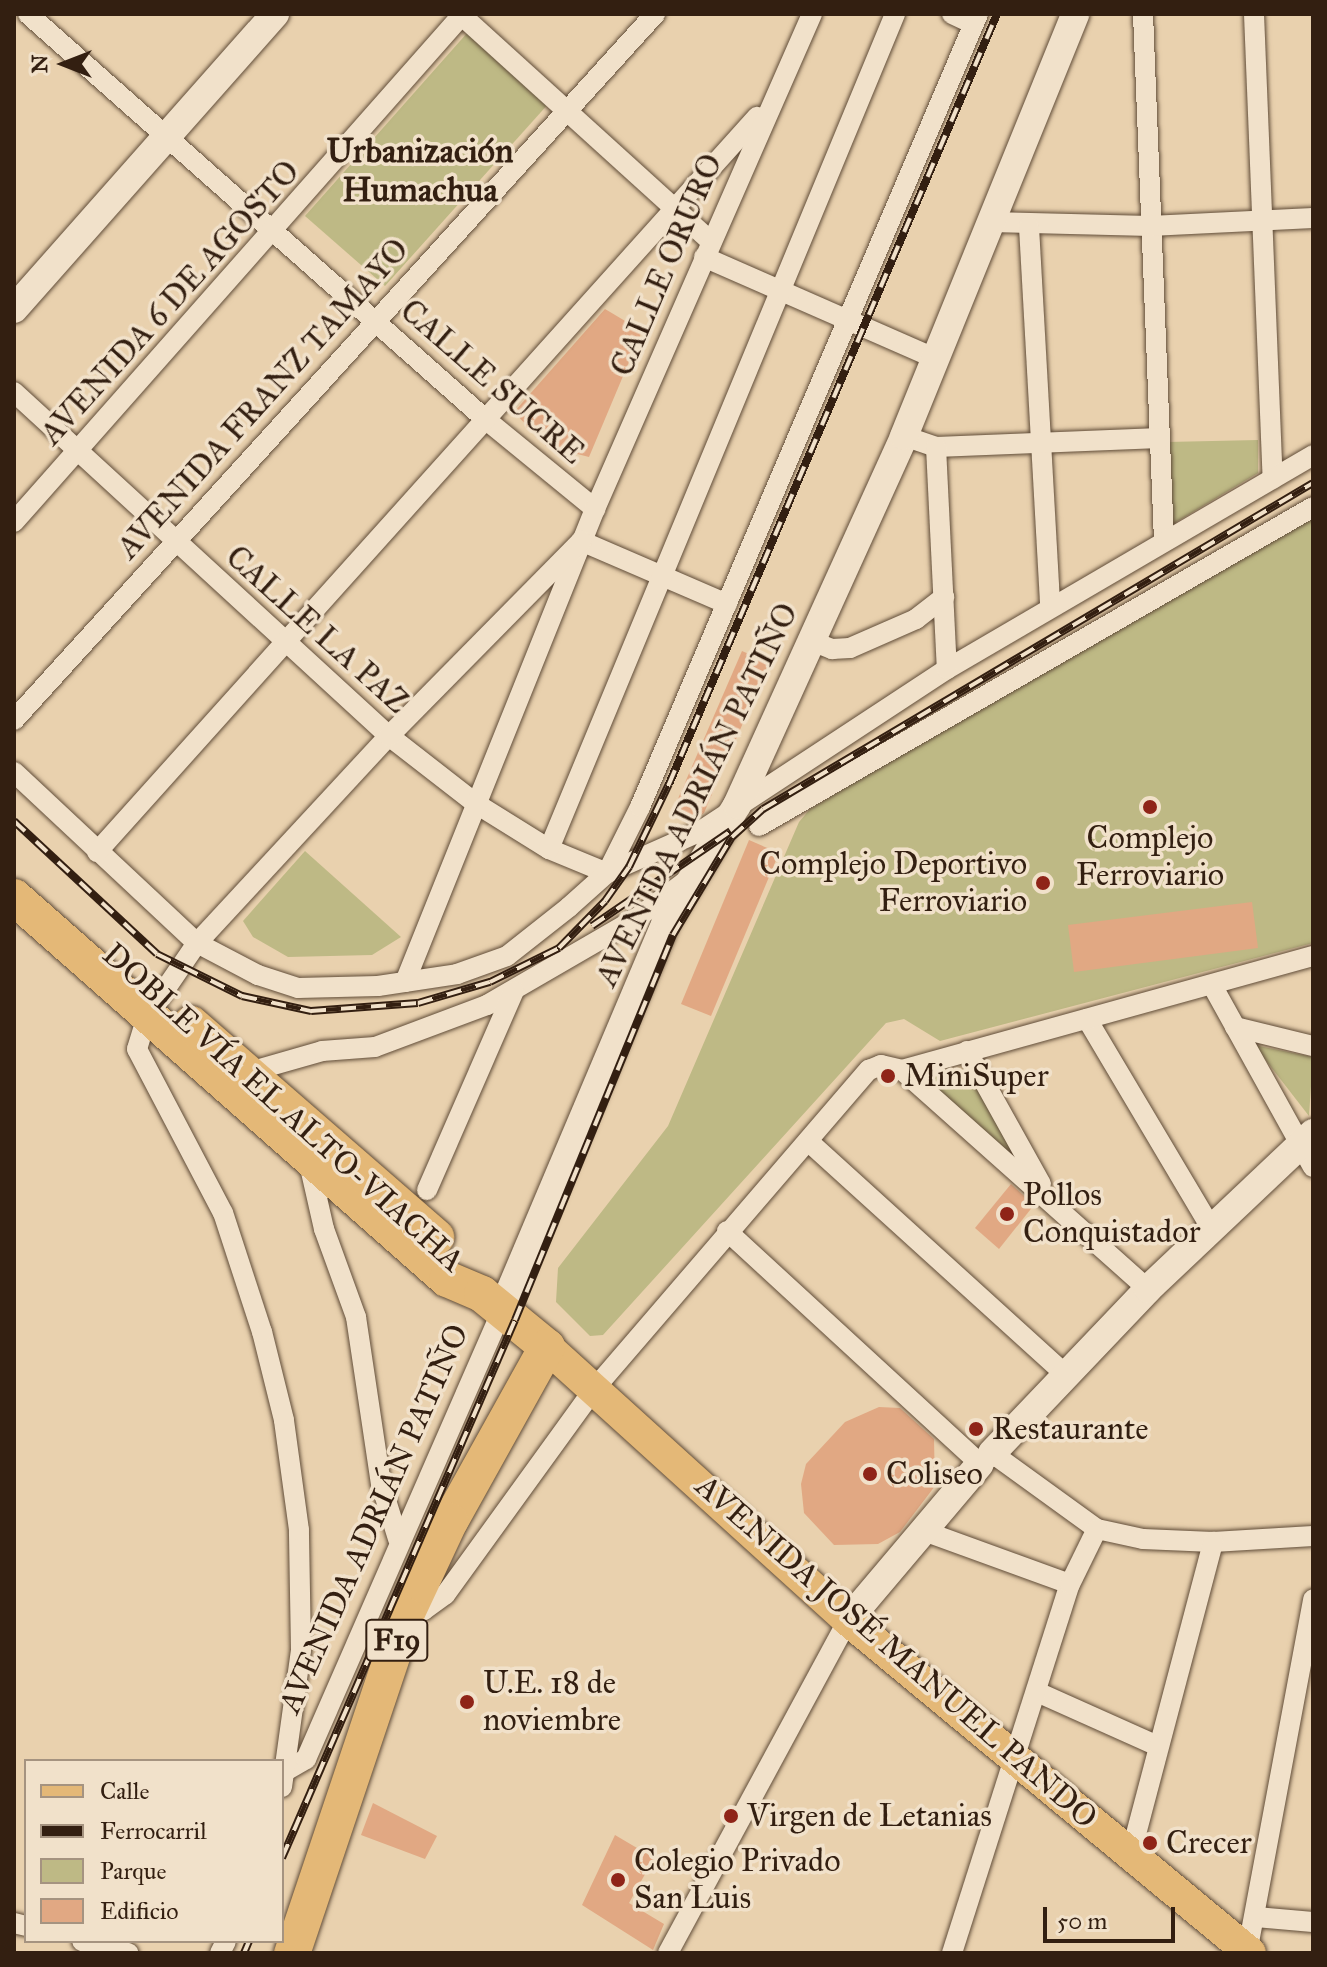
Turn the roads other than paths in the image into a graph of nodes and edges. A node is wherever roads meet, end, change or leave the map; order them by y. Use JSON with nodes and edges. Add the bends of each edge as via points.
{"nodes":[{"id":1,"x":28,"y":14,"type":"edge"},
{"id":2,"x":275,"y":14,"type":"edge"},
{"id":3,"x":655,"y":14,"type":"edge"},
{"id":4,"x":812,"y":14,"type":"edge"},
{"id":5,"x":895,"y":14,"type":"edge"},
{"id":6,"x":952,"y":14,"type":"edge"},
{"id":7,"x":1075,"y":14,"type":"edge"},
{"id":8,"x":1143,"y":14,"type":"edge"},
{"id":9,"x":1254,"y":14,"type":"edge"},
{"id":10,"x":462,"y":15,"type":"edge"},
{"id":11,"x":976,"y":19,"type":"edge"},
{"id":12,"x":773,"y":97,"type":"junction"},
{"id":13,"x":563,"y":113,"type":"junction"},
{"id":14,"x":167,"y":137,"type":"junction"},
{"id":15,"x":675,"y":213,"type":"junction"},
{"id":16,"x":1313,"y":218,"type":"edge"},
{"id":17,"x":1261,"y":221,"type":"junction"},
{"id":18,"x":991,"y":222,"type":"junction"},
{"id":19,"x":1150,"y":226,"type":"junction"},
{"id":20,"x":1029,"y":227,"type":"junction"},
{"id":21,"x":273,"y":232,"type":"junction"},
{"id":22,"x":707,"y":249,"type":"junction"},
{"id":23,"x":781,"y":291,"type":"junction"},
{"id":24,"x":14,"y":309,"type":"edge"},
{"id":25,"x":374,"y":320,"type":"junction"},
{"id":26,"x":850,"y":322,"type":"junction"},
{"id":27,"x":936,"y":359,"type":"junction"},
{"id":28,"x":14,"y":392,"type":"edge"},
{"id":29,"x":484,"y":418,"type":"junction"},
{"id":30,"x":904,"y":436,"type":"junction"},
{"id":31,"x":1160,"y":438,"type":"junction"},
{"id":32,"x":1040,"y":443,"type":"junction"},
{"id":33,"x":936,"y":447,"type":"junction"},
{"id":34,"x":80,"y":449,"type":"junction"},
{"id":35,"x":1313,"y":455,"type":"edge"},
{"id":36,"x":1273,"y":479,"type":"junction"},
{"id":37,"x":1313,"y":507,"type":"edge"},
{"id":38,"x":595,"y":509,"type":"junction"},
{"id":39,"x":14,"y":522,"type":"edge"},
{"id":40,"x":581,"y":541,"type":"junction"},
{"id":41,"x":1164,"y":541,"type":"junction"},
{"id":42,"x":175,"y":542,"type":"junction"},
{"id":43,"x":661,"y":576,"type":"junction"},
{"id":44,"x":944,"y":597,"type":"junction"},
{"id":45,"x":727,"y":604,"type":"junction"},
{"id":46,"x":1050,"y":606,"type":"junction"},
{"id":47,"x":283,"y":640,"type":"junction"},
{"id":48,"x":812,"y":641,"type":"junction"},
{"id":49,"x":947,"y":669,"type":"junction"},
{"id":50,"x":14,"y":720,"type":"edge"},
{"id":51,"x":389,"y":736,"type":"junction"},
{"id":52,"x":14,"y":772,"type":"edge"},
{"id":53,"x":475,"y":803,"type":"junction"},
{"id":54,"x":737,"y":805,"type":"junction"},
{"id":55,"x":759,"y":826,"type":"dead end"},
{"id":56,"x":549,"y":849,"type":"junction"},
{"id":57,"x":97,"y":852,"type":"junction"},
{"id":58,"x":14,"y":869,"type":"edge"},
{"id":59,"x":607,"y":873,"type":"junction"},
{"id":60,"x":695,"y":874,"type":"junction"},
{"id":61,"x":14,"y":897,"type":"edge"},
{"id":62,"x":197,"y":943,"type":"junction"},
{"id":63,"x":1313,"y":956,"type":"edge"},
{"id":64,"x":405,"y":982,"type":"junction"},
{"id":65,"x":1212,"y":985,"type":"junction"},
{"id":66,"x":514,"y":991,"type":"junction"},
{"id":67,"x":154,"y":1007,"type":"junction"},
{"id":68,"x":1087,"y":1019,"type":"junction"},
{"id":69,"x":1235,"y":1027,"type":"junction"},
{"id":70,"x":1313,"y":1046,"type":"edge"},
{"id":71,"x":967,"y":1051,"type":"junction"},
{"id":72,"x":902,"y":1070,"type":"junction"},
{"id":73,"x":249,"y":1072,"type":"junction"},
{"id":74,"x":808,"y":1141,"type":"junction"},
{"id":75,"x":1308,"y":1148,"type":"edge"},
{"id":76,"x":308,"y":1159,"type":"junction"},
{"id":77,"x":427,"y":1190,"type":"dead end"},
{"id":78,"x":1047,"y":1195,"type":"junction"},
{"id":79,"x":1211,"y":1228,"type":"junction"},
{"id":80,"x":727,"y":1231,"type":"junction"},
{"id":81,"x":1148,"y":1289,"type":"junction"},
{"id":82,"x":492,"y":1302,"type":"junction"},
{"id":83,"x":547,"y":1347,"type":"junction"},
{"id":84,"x":1065,"y":1374,"type":"junction"},
{"id":85,"x":595,"y":1388,"type":"junction"},
{"id":86,"x":986,"y":1458,"type":"junction"},
{"id":87,"x":1097,"y":1529,"type":"junction"},
{"id":88,"x":924,"y":1531,"type":"junction"},
{"id":89,"x":1313,"y":1536,"type":"edge"},
{"id":90,"x":398,"y":1539,"type":"junction"},
{"id":91,"x":1213,"y":1542,"type":"junction"},
{"id":92,"x":1070,"y":1584,"type":"junction"},
{"id":93,"x":1313,"y":1599,"type":"edge"},
{"id":94,"x":406,"y":1615,"type":"junction"},
{"id":95,"x":848,"y":1620,"type":"junction"},
{"id":96,"x":1037,"y":1692,"type":"junction"},
{"id":97,"x":1158,"y":1746,"type":"junction"},
{"id":98,"x":1018,"y":1759,"type":"junction"},
{"id":99,"x":285,"y":1778,"type":"edge"},
{"id":100,"x":1131,"y":1853,"type":"junction"},
{"id":101,"x":1256,"y":1917,"type":"junction"},
{"id":102,"x":1313,"y":1922,"type":"edge"},
{"id":103,"x":90,"y":1943,"type":"edge"},
{"id":104,"x":128,"y":1953,"type":"edge"},
{"id":105,"x":292,"y":1953,"type":"edge"},
{"id":106,"x":668,"y":1953,"type":"edge"},
{"id":107,"x":952,"y":1953,"type":"edge"},
{"id":108,"x":1248,"y":1953,"type":"edge"}],
"edges":[{"from":1,"to":14,"type":"street","name":"CALLE SUCRE"},
{"from":2,"to":14,"type":"street"},
{"from":3,"to":13,"type":"street","name":"AVENIDA FRANZ TAMAYO"},
{"from":4,"to":12,"type":"street","name":"CALLE ORURO"},
{"from":5,"to":23,"type":"street"},
{"from":6,"to":11,"type":"street"},
{"from":7,"to":18,"type":"street","name":"AVENIDA ADRIÁN PATIÑO"},
{"from":8,"to":19,"type":"street"},
{"from":9,"to":17,"type":"street"},
{"from":10,"to":13,"type":"street"},
{"from":10,"to":21,"type":"street","name":"AVENIDA 6 DE AGOSTO"},
{"from":11,"to":26,"type":"street"},
{"from":12,"to":15,"type":"street"},
{"from":12,"to":22,"type":"street","name":"CALLE ORURO"},
{"from":13,"to":15,"type":"street"},
{"from":13,"to":25,"type":"street","name":"AVENIDA FRANZ TAMAYO"},
{"from":14,"to":21,"type":"street","name":"CALLE SUCRE"},
{"from":14,"to":24,"type":"street"},
{"from":15,"to":22,"type":"street"},
{"from":15,"to":29,"type":"street"},
{"from":16,"to":17,"type":"street"},
{"from":17,"to":19,"type":"street"},
{"from":17,"to":36,"type":"street"},
{"from":18,"to":20,"type":"street"},
{"from":18,"to":27,"type":"street","name":"AVENIDA ADRIÁN PATIÑO"},
{"from":19,"to":20,"type":"street"},
{"from":19,"to":31,"type":"street"},
{"from":20,"to":32,"type":"street"},
{"from":21,"to":25,"type":"street","name":"CALLE SUCRE"},
{"from":21,"to":34,"type":"street","name":"AVENIDA 6 DE AGOSTO"},
{"from":22,"to":23,"type":"street"},
{"from":22,"to":38,"type":"street","name":"CALLE ORURO"},
{"from":23,"to":26,"type":"street"},
{"from":23,"to":43,"type":"street"},
{"from":25,"to":29,"type":"street","name":"CALLE SUCRE"},
{"from":25,"to":42,"type":"street","name":"AVENIDA FRANZ TAMAYO"},
{"from":26,"to":27,"type":"street"},
{"from":26,"to":45,"type":"street"},
{"from":27,"to":30,"type":"street","name":"AVENIDA ADRIÁN PATIÑO"},
{"from":28,"to":34,"type":"street","name":"CALLE LA PAZ"},
{"from":29,"to":38,"type":"street","name":"CALLE SUCRE"},
{"from":29,"to":47,"type":"street"},
{"from":30,"to":33,"type":"street"},
{"from":30,"to":48,"type":"street","name":"AVENIDA ADRIÁN PATIÑO"},
{"from":31,"to":32,"type":"street"},
{"from":31,"to":41,"type":"street"},
{"from":32,"to":33,"type":"street"},
{"from":32,"to":46,"type":"street"},
{"from":33,"to":44,"type":"street"},
{"from":34,"to":39,"type":"street","name":"AVENIDA 6 DE AGOSTO"},
{"from":34,"to":42,"type":"street","name":"CALLE LA PAZ"},
{"from":35,"to":36,"type":"street"},
{"from":36,"to":41,"type":"street"},
{"from":37,"to":55,"type":"street"},
{"from":38,"to":40,"type":"street","name":"CALLE ORURO"},
{"from":40,"to":43,"type":"street"},
{"from":40,"to":51,"type":"street"},
{"from":40,"to":53,"type":"street","name":"CALLE ORURO"},
{"from":41,"to":46,"type":"street"},
{"from":42,"to":47,"type":"street","name":"CALLE LA PAZ"},
{"from":42,"to":50,"type":"street","name":"AVENIDA FRANZ TAMAYO"},
{"from":43,"to":45,"type":"street"},
{"from":43,"to":56,"type":"street"},
{"from":44,"to":48,"type":"street","via":[[916,619],[850,648],[832,649]]},
{"from":44,"to":49,"type":"street"},
{"from":45,"to":59,"type":"street"},
{"from":46,"to":49,"type":"street"},
{"from":47,"to":51,"type":"street","name":"CALLE LA PAZ"},
{"from":47,"to":57,"type":"street"},
{"from":48,"to":54,"type":"street","name":"AVENIDA ADRIÁN PATIÑO"},
{"from":49,"to":54,"type":"street"},
{"from":51,"to":53,"type":"street","name":"CALLE LA PAZ"},
{"from":51,"to":62,"type":"street"},
{"from":52,"to":57,"type":"street"},
{"from":53,"to":56,"type":"street","name":"CALLE LA PAZ"},
{"from":53,"to":64,"type":"street","name":"CALLE ORURO"},
{"from":54,"to":59,"type":"street","via":[[699,832]]},
{"from":54,"to":60,"type":"street","name":"AVENIDA ADRIÁN PATIÑO"},
{"from":56,"to":59,"type":"street","name":"CALLE LA PAZ"},
{"from":57,"to":62,"type":"street"},
{"from":58,"to":67,"type":"highway","name":"DOBLE VÍA EL ALTO-VIACHA"},
{"from":59,"to":64,"type":"street","via":[[507,956],[457,974]]},
{"from":60,"to":66,"type":"street","via":[[637,918]]},
{"from":60,"to":82,"type":"street","name":"AVENIDA ADRIÁN PATIÑO","via":[[666,921]]},
{"from":61,"to":67,"type":"highway","name":"DOBLE VÍA EL ALTO-VIACHA"},
{"from":62,"to":64,"type":"street","via":[[258,975],[298,988]]},
{"from":62,"to":67,"type":"street"},
{"from":63,"to":65,"type":"street"},
{"from":65,"to":68,"type":"street"},
{"from":65,"to":69,"type":"street"},
{"from":66,"to":73,"type":"street","via":[[389,1042],[322,1051]]},
{"from":66,"to":77,"type":"street"},
{"from":67,"to":73,"type":"highway","name":"DOBLE VÍA EL ALTO-VIACHA"},
{"from":67,"to":76,"type":"highway","name":"DOBLE VÍA EL ALTO-VIACHA"},
{"from":67,"to":99,"type":"street","via":[[137,1049],[223,1213],[284,1420],[299,1530],[301,1650]]},
{"from":68,"to":71,"type":"street"},
{"from":68,"to":79,"type":"street"},
{"from":69,"to":70,"type":"street"},
{"from":69,"to":75,"type":"street"},
{"from":71,"to":72,"type":"street"},
{"from":71,"to":78,"type":"street"},
{"from":72,"to":74,"type":"street","via":[[881,1065],[869,1070]]},
{"from":72,"to":78,"type":"street"},
{"from":73,"to":82,"type":"highway","name":"DOBLE VÍA EL ALTO-VIACHA","via":[[463,1261]]},
{"from":74,"to":80,"type":"street"},
{"from":74,"to":84,"type":"street"},
{"from":75,"to":79,"type":"street"},
{"from":76,"to":82,"type":"highway","name":"DOBLE VÍA EL ALTO-VIACHA","via":[[447,1279]]},
{"from":76,"to":90,"type":"street","via":[[324,1229],[356,1317],[381,1484]]},
{"from":78,"to":81,"type":"street"},
{"from":79,"to":81,"type":"street"},
{"from":80,"to":85,"type":"street"},
{"from":80,"to":86,"type":"street"},
{"from":81,"to":84,"type":"street"},
{"from":82,"to":83,"type":"highway"},
{"from":82,"to":90,"type":"street","name":"AVENIDA ADRIÁN PATIÑO"},
{"from":83,"to":85,"type":"main road","name":"AVENIDA JOSÉ MANUEL PANDO"},
{"from":83,"to":94,"type":"highway","number":"F19","via":[[450,1521]]},
{"from":84,"to":86,"type":"street"},
{"from":85,"to":94,"type":"street","via":[[445,1595]]},
{"from":85,"to":95,"type":"main road","name":"AVENIDA JOSÉ MANUEL PANDO"},
{"from":86,"to":87,"type":"street"},
{"from":86,"to":88,"type":"street"},
{"from":87,"to":91,"type":"street","via":[[1143,1539]]},
{"from":87,"to":92,"type":"street"},
{"from":88,"to":92,"type":"street"},
{"from":88,"to":95,"type":"street"},
{"from":89,"to":91,"type":"street"},
{"from":90,"to":99,"type":"street","name":"AVENIDA ADRIÁN PATIÑO","via":[[306,1759]]},
{"from":91,"to":97,"type":"street"},
{"from":92,"to":96,"type":"street"},
{"from":93,"to":101,"type":"street"},
{"from":94,"to":105,"type":"highway","number":"F19"},
{"from":95,"to":98,"type":"main road","name":"AVENIDA JOSÉ MANUEL PANDO"},
{"from":95,"to":106,"type":"street"},
{"from":96,"to":97,"type":"street"},
{"from":96,"to":98,"type":"street"},
{"from":97,"to":100,"type":"street"},
{"from":98,"to":100,"type":"main road","name":"AVENIDA JOSÉ MANUEL PANDO"},
{"from":98,"to":107,"type":"street"},
{"from":100,"to":108,"type":"main road","name":"AVENIDA JOSÉ MANUEL PANDO"},
{"from":101,"to":102,"type":"street"},
{"from":101,"to":108,"type":"street"},
{"from":103,"to":104,"type":"street"}]}
